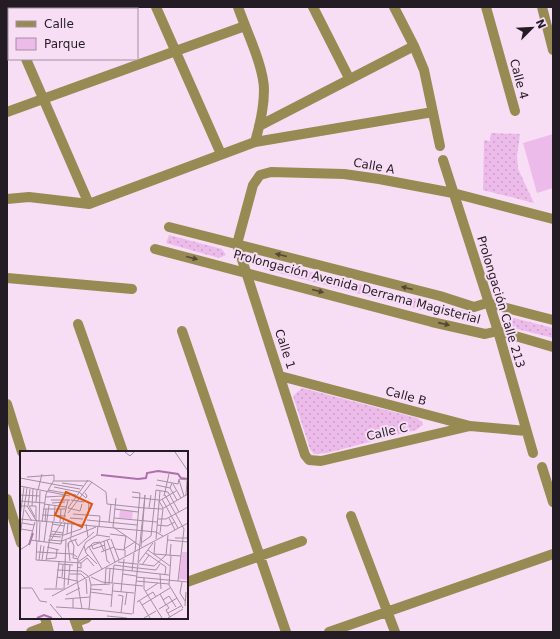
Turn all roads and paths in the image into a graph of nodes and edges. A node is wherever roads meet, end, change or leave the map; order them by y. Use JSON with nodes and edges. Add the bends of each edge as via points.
{"nodes":[{"id":1,"x":156,"y":7,"type":"edge"},
{"id":2,"x":238,"y":7,"type":"edge"},
{"id":3,"x":313,"y":7,"type":"edge"},
{"id":4,"x":394,"y":7,"type":"edge"},
{"id":5,"x":486,"y":7,"type":"edge"},
{"id":6,"x":542,"y":7,"type":"edge"},
{"id":7,"x":245,"y":26,"type":"junction"},
{"id":8,"x":414,"y":46,"type":"junction"},
{"id":9,"x":553,"y":50,"type":"edge"},
{"id":10,"x":176,"y":51,"type":"junction"},
{"id":11,"x":26,"y":60,"type":"edge"},
{"id":12,"x":350,"y":78,"type":"junction"},
{"id":13,"x":44,"y":99,"type":"junction"},
{"id":14,"x":515,"y":111,"type":"dead end"},
{"id":15,"x":7,"y":112,"type":"edge"},
{"id":16,"x":433,"y":112,"type":"junction"},
{"id":17,"x":259,"y":126,"type":"junction"},
{"id":18,"x":255,"y":142,"type":"junction"},
{"id":19,"x":440,"y":146,"type":"dead end"},
{"id":20,"x":221,"y":154,"type":"junction"},
{"id":21,"x":443,"y":160,"type":"dead end"},
{"id":22,"x":453,"y":193,"type":"junction"},
{"id":23,"x":7,"y":199,"type":"edge"},
{"id":24,"x":89,"y":204,"type":"junction"},
{"id":25,"x":553,"y":219,"type":"edge"},
{"id":26,"x":169,"y":227,"type":"dead end"},
{"id":27,"x":237,"y":244,"type":"junction"},
{"id":28,"x":155,"y":249,"type":"dead end"},
{"id":29,"x":246,"y":272,"type":"junction"},
{"id":30,"x":7,"y":278,"type":"edge"},
{"id":31,"x":132,"y":289,"type":"dead end"},
{"id":32,"x":488,"y":303,"type":"junction"},
{"id":33,"x":553,"y":320,"type":"edge"},
{"id":34,"x":78,"y":324,"type":"dead end"},
{"id":35,"x":182,"y":331,"type":"dead end"},
{"id":36,"x":498,"y":331,"type":"junction"},
{"id":37,"x":553,"y":347,"type":"edge"},
{"id":38,"x":280,"y":376,"type":"junction"},
{"id":39,"x":7,"y":404,"type":"edge"},
{"id":40,"x":470,"y":426,"type":"junction"},
{"id":41,"x":526,"y":431,"type":"junction"},
{"id":42,"x":22,"y":451,"type":"edge"},
{"id":43,"x":123,"y":451,"type":"edge"},
{"id":44,"x":533,"y":453,"type":"dead end"},
{"id":45,"x":310,"y":460,"type":"joint"},
{"id":46,"x":542,"y":467,"type":"dead end"},
{"id":47,"x":7,"y":499,"type":"edge"},
{"id":48,"x":553,"y":502,"type":"edge"},
{"id":49,"x":351,"y":516,"type":"dead end"},
{"id":50,"x":20,"y":540,"type":"edge"},
{"id":51,"x":302,"y":541,"type":"dead end"},
{"id":52,"x":553,"y":554,"type":"edge"},
{"id":53,"x":260,"y":556,"type":"junction"},
{"id":54,"x":188,"y":582,"type":"edge"},
{"id":55,"x":388,"y":612,"type":"junction"},
{"id":56,"x":85,"y":619,"type":"edge"},
{"id":57,"x":76,"y":624,"type":"edge"},
{"id":58,"x":47,"y":625,"type":"edge"},
{"id":59,"x":31,"y":632,"type":"edge"},
{"id":60,"x":286,"y":632,"type":"edge"},
{"id":61,"x":329,"y":632,"type":"edge"},
{"id":62,"x":395,"y":632,"type":"edge"}],
"edges":[{"from":1,"to":10,"type":"street"},
{"from":2,"to":7,"type":"street"},
{"from":3,"to":12,"type":"street"},
{"from":4,"to":8,"type":"street"},
{"from":5,"to":14,"type":"street","name":"Calle 4"},
{"from":6,"to":9,"type":"street"},
{"from":7,"to":10,"type":"street"},
{"from":7,"to":17,"type":"street","via":[[261,70],[264,89]]},
{"from":8,"to":12,"type":"street"},
{"from":8,"to":16,"type":"street","via":[[424,70]]},
{"from":10,"to":13,"type":"street"},
{"from":10,"to":20,"type":"street"},
{"from":11,"to":13,"type":"street"},
{"from":12,"to":17,"type":"street"},
{"from":13,"to":15,"type":"street"},
{"from":13,"to":24,"type":"street"},
{"from":16,"to":18,"type":"street"},
{"from":16,"to":19,"type":"street"},
{"from":17,"to":18,"type":"street"},
{"from":18,"to":20,"type":"street"},
{"from":20,"to":24,"type":"street"},
{"from":21,"to":22,"type":"street","name":"Prolongación Calle 213"},
{"from":22,"to":25,"type":"street","name":"Calle A"},
{"from":22,"to":27,"type":"street","name":"Calle A","via":[[344,174],[271,172],[260,175],[254,185]]},
{"from":22,"to":32,"type":"street","name":"Prolongación Calle 213"},
{"from":23,"to":24,"type":"street","via":[[29,197]]},
{"from":26,"to":27,"type":"street","name":"Prolongación Avenida Derrama Magisterial"},
{"from":27,"to":29,"type":"street","name":"Calle 1"},
{"from":32,"to":27,"type":"street","name":"Prolongación Avenida Derrama Magisterial","one_way":true,"via":[[474,306]]},
{"from":28,"to":29,"type":"street","name":"Prolongación Avenida Derrama Magisterial","one_way":true},
{"from":29,"to":36,"type":"street","name":"Prolongación Avenida Derrama Magisterial","one_way":true,"via":[[484,334]]},
{"from":29,"to":38,"type":"street","name":"Calle 1"},
{"from":30,"to":31,"type":"street"},
{"from":32,"to":33,"type":"street","name":"Prolongación Avenida Derrama Magisterial"},
{"from":32,"to":36,"type":"street","name":"Prolongación Calle 213"},
{"from":34,"to":43,"type":"street"},
{"from":35,"to":53,"type":"street"},
{"from":36,"to":37,"type":"street","name":"Prolongación Avenida Derrama Magisterial"},
{"from":36,"to":41,"type":"street","name":"Prolongación Calle 213"},
{"from":38,"to":40,"type":"street","name":"Calle B"},
{"from":38,"to":45,"type":"street","name":"Calle 1","via":[[305,455]]},
{"from":39,"to":42,"type":"street"},
{"from":40,"to":41,"type":"street","name":"Calle B"},
{"from":40,"to":45,"type":"street","name":"Calle C","via":[[320,461]]},
{"from":41,"to":44,"type":"street","name":"Prolongación Calle 213"},
{"from":46,"to":48,"type":"street"},
{"from":47,"to":50,"type":"street"},
{"from":49,"to":55,"type":"street"},
{"from":51,"to":53,"type":"street"},
{"from":52,"to":55,"type":"street"},
{"from":53,"to":54,"type":"street"},
{"from":53,"to":60,"type":"street"},
{"from":55,"to":61,"type":"street"},
{"from":55,"to":62,"type":"street"},
{"from":56,"to":57,"type":"street"},
{"from":58,"to":59,"type":"street"}]}
